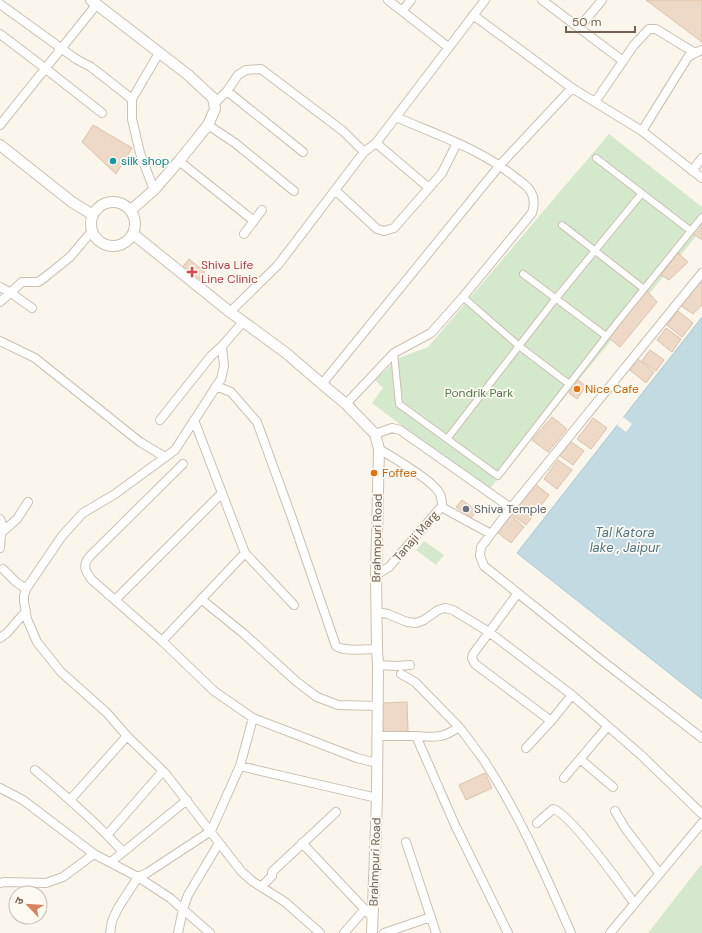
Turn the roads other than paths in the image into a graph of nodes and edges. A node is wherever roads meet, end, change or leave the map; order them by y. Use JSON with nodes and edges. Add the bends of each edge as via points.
{"nodes":[{"id":1,"x":388,"y":0,"type":"edge"},
{"id":2,"x":411,"y":0,"type":"edge"},
{"id":3,"x":484,"y":0,"type":"edge"},
{"id":4,"x":542,"y":0,"type":"edge"},
{"id":5,"x":602,"y":0,"type":"edge"},
{"id":6,"x":94,"y":2,"type":"edge"},
{"id":7,"x":3,"y":3,"type":"edge"},
{"id":8,"x":402,"y":11,"type":"junction"},
{"id":9,"x":473,"y":15,"type":"junction"},
{"id":10,"x":579,"y":28,"type":"junction"},
{"id":11,"x":0,"y":34,"type":"edge"},
{"id":12,"x":448,"y":47,"type":"junction"},
{"id":13,"x":61,"y":48,"type":"junction"},
{"id":14,"x":698,"y":51,"type":"edge"},
{"id":15,"x":160,"y":53,"type":"junction"},
{"id":16,"x":623,"y":61,"type":"junction"},
{"id":17,"x":46,"y":68,"type":"junction"},
{"id":18,"x":572,"y":88,"type":"junction"},
{"id":19,"x":227,"y":91,"type":"junction"},
{"id":20,"x":132,"y":99,"type":"junction"},
{"id":21,"x":595,"y":102,"type":"junction"},
{"id":22,"x":214,"y":104,"type":"junction"},
{"id":23,"x":102,"y":113,"type":"dead end"},
{"id":24,"x":396,"y":117,"type":"junction"},
{"id":25,"x":0,"y":125,"type":"edge"},
{"id":26,"x":208,"y":125,"type":"junction"},
{"id":27,"x":642,"y":131,"type":"junction"},
{"id":28,"x":457,"y":142,"type":"junction"},
{"id":29,"x":376,"y":143,"type":"junction"},
{"id":30,"x":0,"y":145,"type":"edge"},
{"id":31,"x":303,"y":152,"type":"dead end"},
{"id":32,"x":364,"y":152,"type":"junction"},
{"id":33,"x":596,"y":158,"type":"dead end"},
{"id":34,"x":702,"y":158,"type":"edge"},
{"id":35,"x":179,"y":161,"type":"junction"},
{"id":36,"x":500,"y":165,"type":"junction"},
{"id":37,"x":692,"y":171,"type":"junction"},
{"id":38,"x":702,"y":178,"type":"edge"},
{"id":39,"x":429,"y":188,"type":"junction"},
{"id":40,"x":154,"y":190,"type":"junction"},
{"id":41,"x":335,"y":190,"type":"junction"},
{"id":42,"x":294,"y":191,"type":"dead end"},
{"id":43,"x":642,"y":193,"type":"junction"},
{"id":44,"x":130,"y":210,"type":"junction"},
{"id":45,"x":262,"y":210,"type":"dead end"},
{"id":46,"x":93,"y":215,"type":"junction"},
{"id":47,"x":702,"y":217,"type":"edge"},
{"id":48,"x":254,"y":221,"type":"junction"},
{"id":49,"x":562,"y":225,"type":"dead end"},
{"id":50,"x":92,"y":231,"type":"junction"},
{"id":51,"x":691,"y":231,"type":"junction"},
{"id":52,"x":133,"y":234,"type":"junction"},
{"id":53,"x":244,"y":234,"type":"dead end"},
{"id":54,"x":595,"y":250,"type":"junction"},
{"id":55,"x":702,"y":273,"type":"edge"},
{"id":56,"x":523,"y":274,"type":"dead end"},
{"id":57,"x":0,"y":287,"type":"edge"},
{"id":58,"x":644,"y":289,"type":"junction"},
{"id":59,"x":11,"y":293,"type":"junction"},
{"id":60,"x":463,"y":297,"type":"junction"},
{"id":61,"x":556,"y":299,"type":"junction"},
{"id":62,"x":0,"y":302,"type":"edge"},
{"id":63,"x":32,"y":308,"type":"dead end"},
{"id":64,"x":230,"y":312,"type":"junction"},
{"id":65,"x":244,"y":321,"type":"junction"},
{"id":66,"x":606,"y":336,"type":"junction"},
{"id":67,"x":0,"y":341,"type":"edge"},
{"id":68,"x":222,"y":346,"type":"junction"},
{"id":69,"x":519,"y":346,"type":"junction"},
{"id":70,"x":394,"y":352,"type":"junction"},
{"id":71,"x":322,"y":384,"type":"junction"},
{"id":72,"x":569,"y":384,"type":"junction"},
{"id":73,"x":216,"y":386,"type":"junction"},
{"id":74,"x":346,"y":404,"type":"junction"},
{"id":75,"x":160,"y":420,"type":"dead end"},
{"id":76,"x":194,"y":420,"type":"junction"},
{"id":77,"x":374,"y":434,"type":"junction"},
{"id":78,"x":448,"y":439,"type":"junction"},
{"id":79,"x":379,"y":449,"type":"junction"},
{"id":80,"x":165,"y":457,"type":"junction"},
{"id":81,"x":183,"y":464,"type":"dead end"},
{"id":82,"x":221,"y":494,"type":"junction"},
{"id":83,"x":28,"y":502,"type":"dead end"},
{"id":84,"x":511,"y":508,"type":"junction"},
{"id":85,"x":445,"y":510,"type":"dead end"},
{"id":86,"x":0,"y":520,"type":"edge"},
{"id":87,"x":1,"y":534,"type":"edge"},
{"id":88,"x":491,"y":534,"type":"junction"},
{"id":89,"x":0,"y":548,"type":"edge"},
{"id":90,"x":245,"y":553,"type":"junction"},
{"id":91,"x":1,"y":568,"type":"edge"},
{"id":92,"x":376,"y":575,"type":"junction"},
{"id":93,"x":26,"y":589,"type":"junction"},
{"id":94,"x":518,"y":593,"type":"junction"},
{"id":95,"x":201,"y":599,"type":"junction"},
{"id":96,"x":115,"y":600,"type":"junction"},
{"id":97,"x":294,"y":605,"type":"dead end"},
{"id":98,"x":26,"y":611,"type":"junction"},
{"id":99,"x":376,"y":612,"type":"junction"},
{"id":100,"x":490,"y":632,"type":"junction"},
{"id":101,"x":0,"y":638,"type":"edge"},
{"id":102,"x":162,"y":641,"type":"junction"},
{"id":103,"x":377,"y":649,"type":"junction"},
{"id":104,"x":378,"y":664,"type":"junction"},
{"id":105,"x":410,"y":665,"type":"dead end"},
{"id":106,"x":401,"y":674,"type":"dead end"},
{"id":107,"x":572,"y":695,"type":"junction"},
{"id":108,"x":377,"y":706,"type":"junction"},
{"id":109,"x":254,"y":718,"type":"junction"},
{"id":110,"x":551,"y":721,"type":"junction"},
{"id":111,"x":460,"y":726,"type":"junction"},
{"id":112,"x":608,"y":726,"type":"junction"},
{"id":113,"x":127,"y":736,"type":"junction"},
{"id":114,"x":377,"y":736,"type":"junction"},
{"id":115,"x":416,"y":736,"type":"junction"},
{"id":116,"x":702,"y":738,"type":"edge"},
{"id":117,"x":526,"y":748,"type":"dead end"},
{"id":118,"x":580,"y":759,"type":"junction"},
{"id":119,"x":377,"y":763,"type":"junction"},
{"id":120,"x":240,"y":766,"type":"junction"},
{"id":121,"x":34,"y":770,"type":"dead end"},
{"id":122,"x":163,"y":771,"type":"junction"},
{"id":123,"x":564,"y":778,"type":"dead end"},
{"id":124,"x":613,"y":787,"type":"dead end"},
{"id":125,"x":0,"y":788,"type":"edge"},
{"id":126,"x":377,"y":798,"type":"junction"},
{"id":127,"x":70,"y":800,"type":"junction"},
{"id":128,"x":187,"y":800,"type":"junction"},
{"id":129,"x":615,"y":811,"type":"dead end"},
{"id":130,"x":336,"y":812,"type":"dead end"},
{"id":131,"x":702,"y":814,"type":"edge"},
{"id":132,"x":537,"y":823,"type":"dead end"},
{"id":133,"x":702,"y":823,"type":"edge"},
{"id":134,"x":211,"y":831,"type":"junction"},
{"id":135,"x":108,"y":834,"type":"junction"},
{"id":136,"x":406,"y":842,"type":"dead end"},
{"id":137,"x":219,"y":843,"type":"junction"},
{"id":138,"x":302,"y":843,"type":"junction"},
{"id":139,"x":124,"y":852,"type":"junction"},
{"id":140,"x":94,"y":854,"type":"junction"},
{"id":141,"x":111,"y":862,"type":"junction"},
{"id":142,"x":659,"y":873,"type":"junction"},
{"id":143,"x":138,"y":877,"type":"junction"},
{"id":144,"x":0,"y":883,"type":"edge"},
{"id":145,"x":261,"y":887,"type":"junction"},
{"id":146,"x":634,"y":903,"type":"junction"},
{"id":147,"x":183,"y":909,"type":"junction"},
{"id":148,"x":365,"y":909,"type":"junction"},
{"id":149,"x":372,"y":917,"type":"junction"},
{"id":150,"x":431,"y":917,"type":"junction"},
{"id":151,"x":110,"y":933,"type":"edge"},
{"id":152,"x":178,"y":933,"type":"edge"},
{"id":153,"x":210,"y":933,"type":"edge"},
{"id":154,"x":320,"y":933,"type":"edge"},
{"id":155,"x":344,"y":933,"type":"edge"},
{"id":156,"x":372,"y":933,"type":"edge"},
{"id":157,"x":384,"y":933,"type":"edge"},
{"id":158,"x":436,"y":933,"type":"edge"},
{"id":159,"x":508,"y":933,"type":"edge"},
{"id":160,"x":571,"y":933,"type":"edge"},
{"id":161,"x":610,"y":933,"type":"edge"}],
"edges":[{"from":1,"to":8,"type":"street"},
{"from":2,"to":8,"type":"street"},
{"from":3,"to":9,"type":"street"},
{"from":4,"to":10,"type":"street"},
{"from":5,"to":10,"type":"street"},
{"from":6,"to":13,"type":"street"},
{"from":6,"to":15,"type":"street"},
{"from":7,"to":13,"type":"street"},
{"from":8,"to":12,"type":"street"},
{"from":9,"to":12,"type":"street"},
{"from":9,"to":18,"type":"street"},
{"from":10,"to":16,"type":"street"},
{"from":11,"to":17,"type":"street"},
{"from":12,"to":24,"type":"street"},
{"from":13,"to":17,"type":"street"},
{"from":13,"to":20,"type":"street","via":[[91,67]]},
{"from":14,"to":16,"type":"street","via":[[656,29],[649,29]]},
{"from":14,"to":27,"type":"street","via":[[688,58]]},
{"from":15,"to":20,"type":"street"},
{"from":15,"to":22,"type":"street","via":[[213,98]]},
{"from":16,"to":21,"type":"street"},
{"from":17,"to":23,"type":"street"},
{"from":17,"to":25,"type":"street"},
{"from":18,"to":21,"type":"street"},
{"from":18,"to":36,"type":"street"},
{"from":19,"to":22,"type":"street"},
{"from":19,"to":31,"type":"street"},
{"from":19,"to":32,"type":"street","via":[[238,75],[246,70],[261,69],[343,131]]},
{"from":20,"to":40,"type":"street","via":[[132,119],[140,153]]},
{"from":21,"to":27,"type":"street"},
{"from":22,"to":26,"type":"street","via":[[215,109]]},
{"from":24,"to":28,"type":"street"},
{"from":24,"to":29,"type":"street"},
{"from":26,"to":35,"type":"street"},
{"from":26,"to":42,"type":"street","via":[[236,143]]},
{"from":27,"to":37,"type":"street"},
{"from":28,"to":36,"type":"street"},
{"from":28,"to":39,"type":"street","via":[[442,173]]},
{"from":29,"to":32,"type":"street"},
{"from":29,"to":39,"type":"street"},
{"from":30,"to":46,"type":"street","via":[[72,202]]},
{"from":32,"to":41,"type":"street"},
{"from":33,"to":43,"type":"street"},
{"from":34,"to":37,"type":"street"},
{"from":35,"to":40,"type":"street"},
{"from":35,"to":48,"type":"street"},
{"from":36,"to":60,"type":"street","via":[[527,187],[535,203],[532,213]]},
{"from":36,"to":71,"type":"street"},
{"from":37,"to":38,"type":"street"},
{"from":39,"to":41,"type":"street","via":[[394,228],[384,231],[377,229]]},
{"from":40,"to":44,"type":"street"},
{"from":41,"to":64,"type":"street","via":[[278,264]]},
{"from":43,"to":51,"type":"street"},
{"from":43,"to":54,"type":"street"},
{"from":44,"to":46,"type":"street","via":[[118,202],[110,202],[103,204]]},
{"from":44,"to":52,"type":"street","via":[[135,222]]},
{"from":45,"to":48,"type":"street"},
{"from":46,"to":50,"type":"street","via":[[90,226]]},
{"from":47,"to":51,"type":"street"},
{"from":48,"to":53,"type":"street"},
{"from":49,"to":54,"type":"street"},
{"from":50,"to":52,"type":"street","via":[[96,239],[111,247],[124,244]]},
{"from":50,"to":59,"type":"street","via":[[70,257],[44,278],[38,282],[22,282]]},
{"from":51,"to":58,"type":"street"},
{"from":52,"to":64,"type":"street","name":"Brahmpuri Road"},
{"from":54,"to":58,"type":"street"},
{"from":54,"to":61,"type":"street"},
{"from":55,"to":84,"type":"street"},
{"from":56,"to":61,"type":"street"},
{"from":57,"to":59,"type":"street"},
{"from":58,"to":66,"type":"street"},
{"from":59,"to":62,"type":"street"},
{"from":59,"to":63,"type":"street"},
{"from":60,"to":69,"type":"street"},
{"from":60,"to":70,"type":"street","via":[[431,333]]},
{"from":61,"to":66,"type":"street"},
{"from":61,"to":69,"type":"street"},
{"from":64,"to":65,"type":"street","name":"Brahmpuri Road"},
{"from":65,"to":68,"type":"street"},
{"from":65,"to":71,"type":"street","name":"Brahmpuri Road","via":[[286,352]]},
{"from":66,"to":72,"type":"street"},
{"from":67,"to":80,"type":"street","via":[[35,358],[140,442]]},
{"from":68,"to":73,"type":"street","via":[[224,366],[221,379]]},
{"from":68,"to":75,"type":"street","via":[[211,356]]},
{"from":69,"to":72,"type":"street"},
{"from":69,"to":78,"type":"street"},
{"from":70,"to":74,"type":"street"},
{"from":70,"to":78,"type":"street","via":[[399,404]]},
{"from":71,"to":74,"type":"street","name":"Brahmpuri Road"},
{"from":72,"to":78,"type":"street","via":[[498,476]]},
{"from":73,"to":76,"type":"street"},
{"from":73,"to":103,"type":"street","via":[[231,392],[257,422],[336,646],[345,649]]},
{"from":74,"to":77,"type":"street","name":"Brahmpuri Road"},
{"from":76,"to":80,"type":"street","via":[[175,450]]},
{"from":76,"to":82,"type":"street"},
{"from":77,"to":79,"type":"street","name":"Brahmpuri Road"},
{"from":77,"to":84,"type":"street","via":[[392,428],[400,430]]},
{"from":79,"to":92,"type":"street","name":"Brahmpuri Road"},
{"from":79,"to":92,"type":"street","name":"Tanaji Marg","via":[[431,484],[442,499],[442,506],[389,567]]},
{"from":80,"to":93,"type":"street","via":[[83,514],[61,538]]},
{"from":81,"to":96,"type":"street","via":[[86,561],[86,572]]},
{"from":82,"to":90,"type":"street"},
{"from":82,"to":96,"type":"street"},
{"from":83,"to":87,"type":"street","via":[[17,519]]},
{"from":84,"to":88,"type":"street"},
{"from":85,"to":88,"type":"street"},
{"from":86,"to":87,"type":"street","via":[[3,527]]},
{"from":87,"to":89,"type":"street"},
{"from":88,"to":94,"type":"street","via":[[481,547],[480,556],[484,566]]},
{"from":90,"to":95,"type":"street"},
{"from":90,"to":97,"type":"street"},
{"from":91,"to":93,"type":"street"},
{"from":92,"to":99,"type":"street","name":"Brahmpuri Road"},
{"from":93,"to":98,"type":"street"},
{"from":94,"to":100,"type":"street"},
{"from":94,"to":116,"type":"street"},
{"from":95,"to":102,"type":"street"},
{"from":95,"to":108,"type":"street","via":[[317,697],[338,705]]},
{"from":96,"to":102,"type":"street"},
{"from":98,"to":101,"type":"street"},
{"from":98,"to":113,"type":"street","via":[[37,642],[56,666]]},
{"from":99,"to":100,"type":"street","via":[[407,622],[416,622],[445,608]]},
{"from":99,"to":103,"type":"street","name":"Brahmpuri Road"},
{"from":100,"to":107,"type":"street"},
{"from":100,"to":110,"type":"street","via":[[473,654],[475,664]]},
{"from":102,"to":109,"type":"street","via":[[214,691]]},
{"from":103,"to":104,"type":"street","name":"Brahmpuri Road"},
{"from":104,"to":105,"type":"street"},
{"from":104,"to":108,"type":"street","name":"Brahmpuri Road"},
{"from":106,"to":111,"type":"street","via":[[415,682]]},
{"from":107,"to":110,"type":"street"},
{"from":107,"to":112,"type":"street"},
{"from":108,"to":114,"type":"street","name":"Brahmpuri Road"},
{"from":109,"to":119,"type":"street","via":[[357,758]]},
{"from":109,"to":120,"type":"street"},
{"from":110,"to":117,"type":"street"},
{"from":111,"to":115,"type":"street","via":[[448,735],[440,737]]},
{"from":111,"to":160,"type":"street","via":[[483,759],[518,819]]},
{"from":112,"to":118,"type":"street"},
{"from":112,"to":131,"type":"street"},
{"from":113,"to":122,"type":"street"},
{"from":113,"to":127,"type":"street"},
{"from":114,"to":115,"type":"street"},
{"from":114,"to":119,"type":"street","name":"Brahmpuri Road"},
{"from":115,"to":159,"type":"street","via":[[455,825]]},
{"from":118,"to":123,"type":"street"},
{"from":118,"to":124,"type":"street"},
{"from":119,"to":126,"type":"street","name":"Brahmpuri Road"},
{"from":120,"to":126,"type":"street"},
{"from":120,"to":134,"type":"street"},
{"from":121,"to":127,"type":"street"},
{"from":122,"to":128,"type":"street"},
{"from":122,"to":135,"type":"street"},
{"from":125,"to":140,"type":"street","via":[[22,800]]},
{"from":126,"to":149,"type":"street","name":"Brahmpuri Road"},
{"from":127,"to":135,"type":"street"},
{"from":128,"to":134,"type":"street"},
{"from":128,"to":139,"type":"street"},
{"from":129,"to":142,"type":"street"},
{"from":130,"to":138,"type":"street"},
{"from":132,"to":146,"type":"street","via":[[553,809],[558,810],[579,831]]},
{"from":133,"to":142,"type":"street"},
{"from":134,"to":137,"type":"street"},
{"from":134,"to":143,"type":"street"},
{"from":135,"to":139,"type":"street"},
{"from":136,"to":150,"type":"street"},
{"from":137,"to":145,"type":"street","via":[[242,871]]},
{"from":137,"to":147,"type":"street","via":[[188,895]]},
{"from":138,"to":145,"type":"street","via":[[272,872],[272,876]]},
{"from":138,"to":148,"type":"street"},
{"from":139,"to":141,"type":"street"},
{"from":140,"to":141,"type":"street"},
{"from":140,"to":144,"type":"street","via":[[63,878],[46,883]]},
{"from":141,"to":143,"type":"street"},
{"from":142,"to":146,"type":"street"},
{"from":143,"to":147,"type":"street"},
{"from":143,"to":151,"type":"street","via":[[118,908]]},
{"from":145,"to":154,"type":"street","via":[[285,902]]},
{"from":146,"to":161,"type":"street"},
{"from":147,"to":152,"type":"street"},
{"from":147,"to":153,"type":"street"},
{"from":148,"to":149,"type":"street"},
{"from":148,"to":155,"type":"street"},
{"from":149,"to":156,"type":"street","name":"Brahmpuri Road"},
{"from":150,"to":157,"type":"street"},
{"from":150,"to":158,"type":"street"}]}
